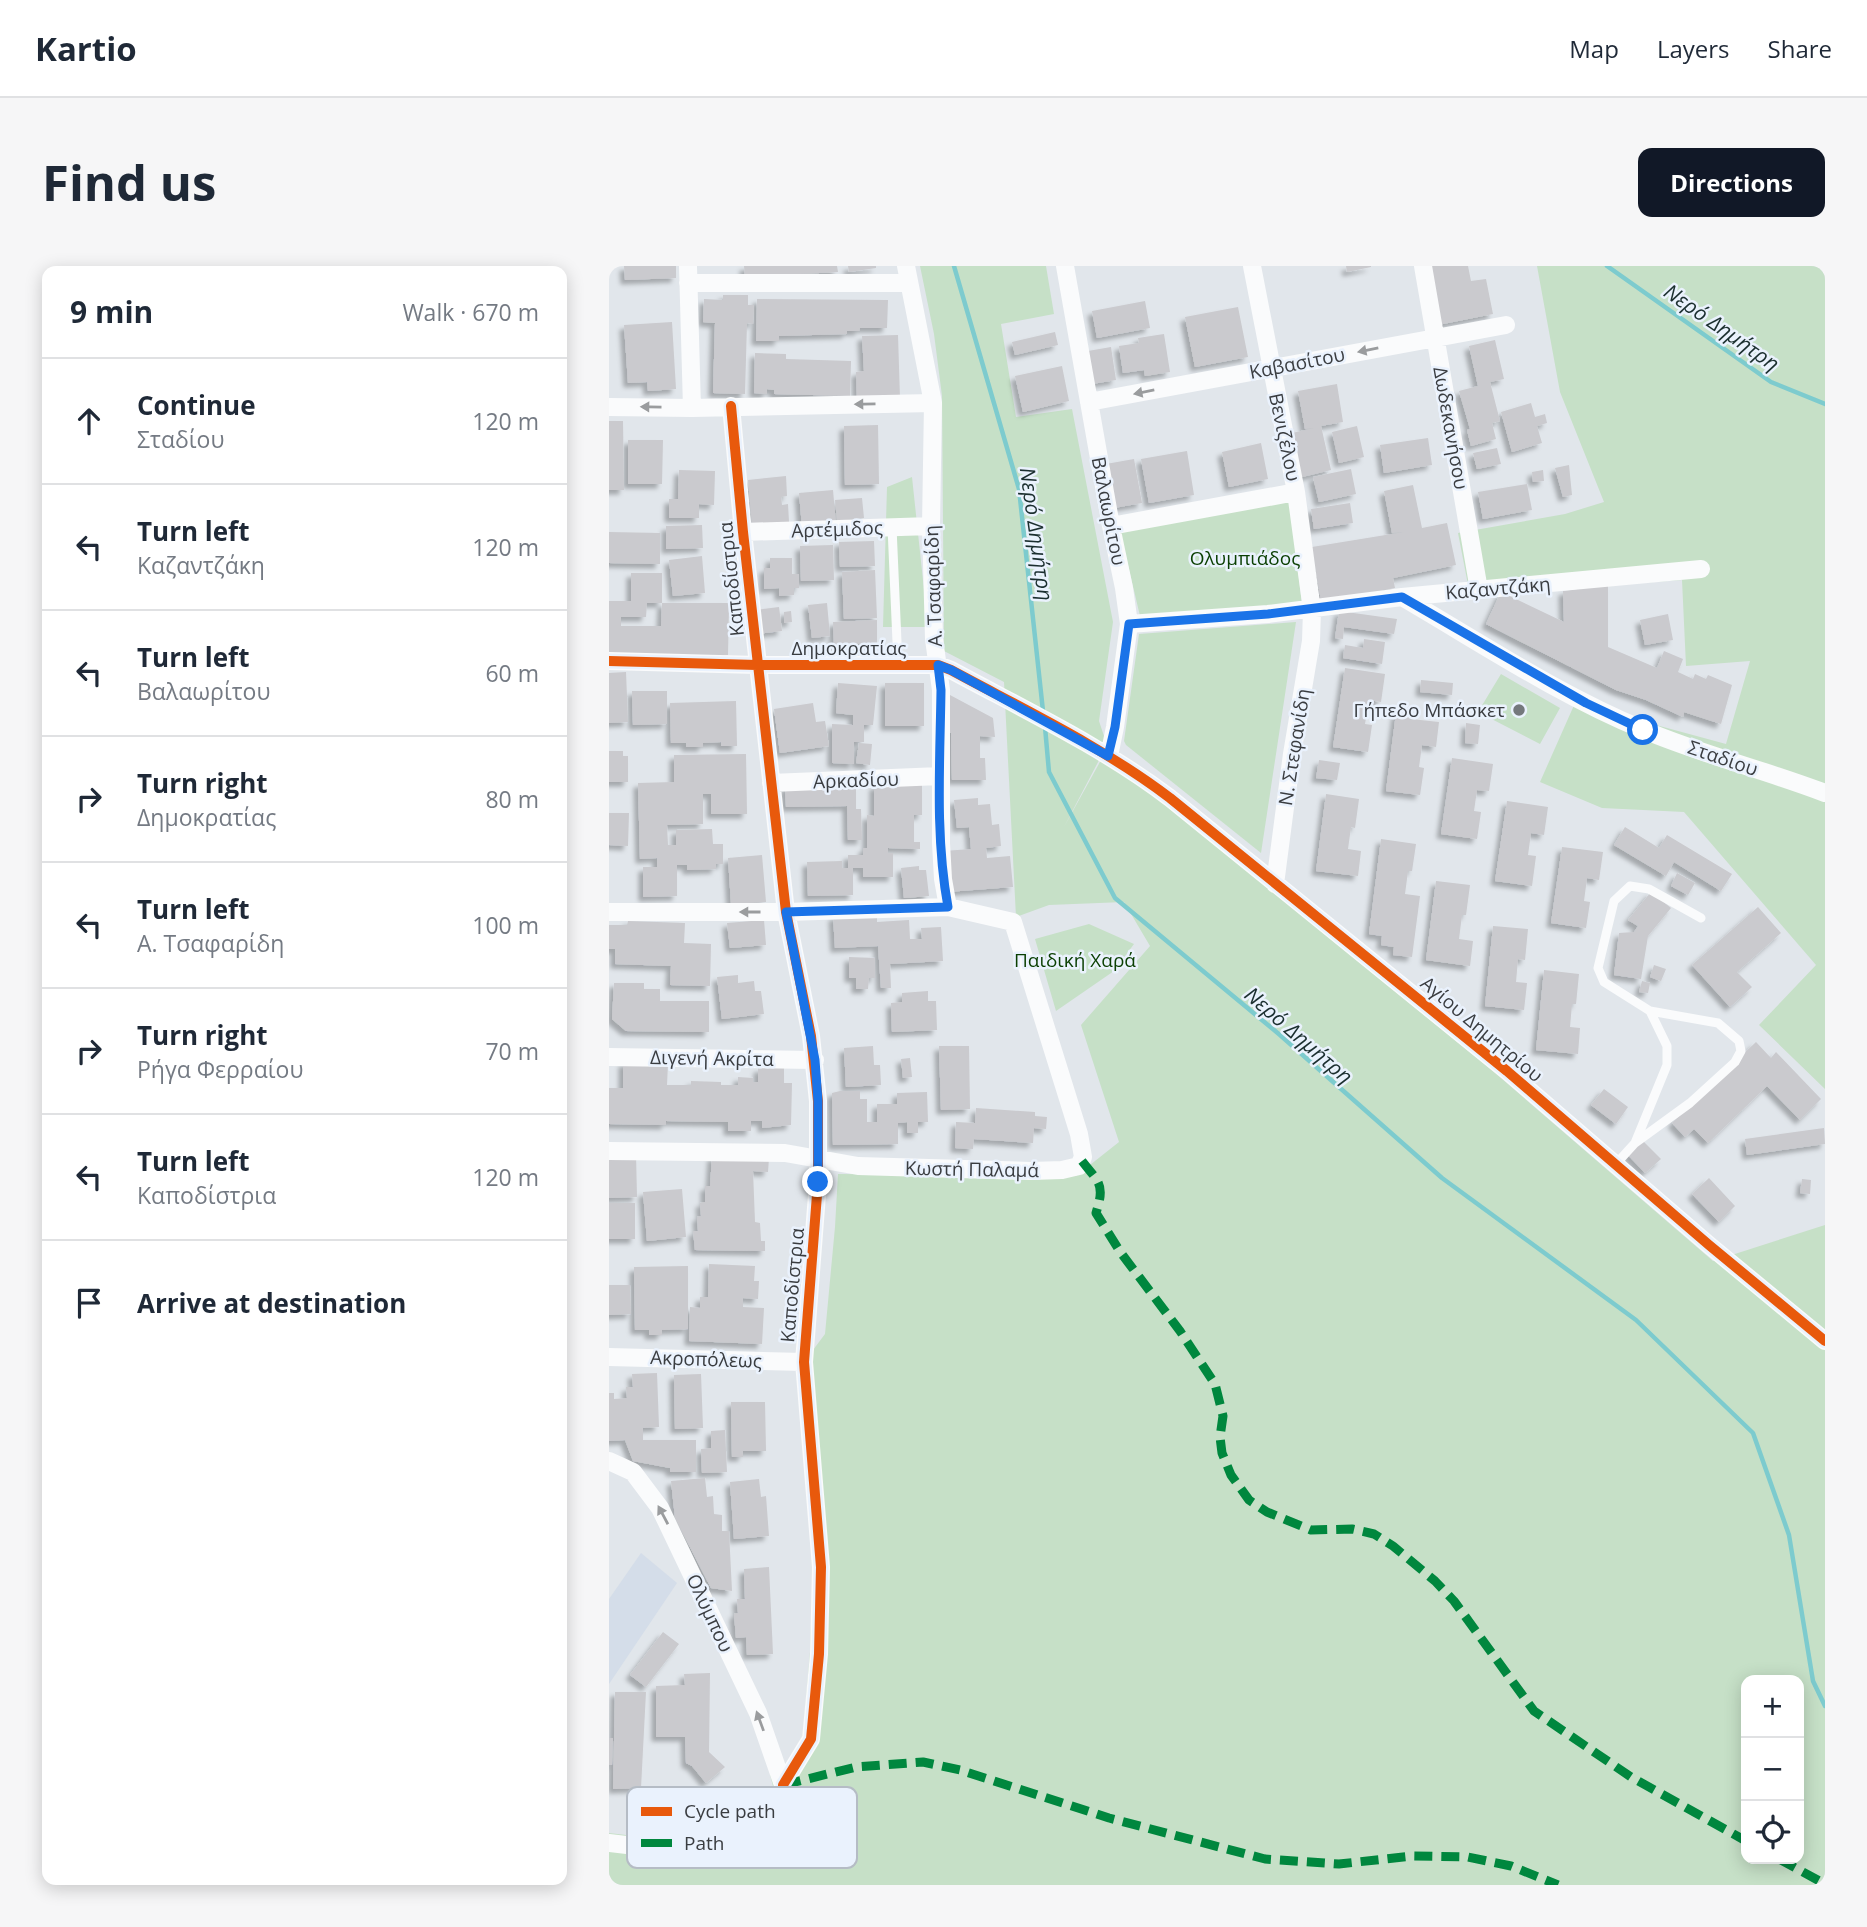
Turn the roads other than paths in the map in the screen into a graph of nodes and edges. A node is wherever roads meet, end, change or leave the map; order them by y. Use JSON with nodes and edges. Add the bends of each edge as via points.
{"nodes":[{"id":1,"x":1065,"y":266,"type":"edge"},
{"id":2,"x":1252,"y":266,"type":"edge"},
{"id":3,"x":1423,"y":266,"type":"edge"},
{"id":4,"x":688,"y":274,"type":"edge"},
{"id":5,"x":908,"y":275,"type":"edge"},
{"id":6,"x":1506,"y":325,"type":"dead end"},
{"id":7,"x":1435,"y":338,"type":"junction"},
{"id":8,"x":1271,"y":368,"type":"junction"},
{"id":9,"x":1089,"y":402,"type":"junction"},
{"id":10,"x":933,"y":403,"type":"junction"},
{"id":11,"x":731,"y":406,"type":"junction"},
{"id":12,"x":609,"y":407,"type":"edge"},
{"id":13,"x":692,"y":408,"type":"junction"},
{"id":14,"x":1296,"y":492,"type":"junction"},
{"id":15,"x":931,"y":526,"type":"junction"},
{"id":16,"x":1111,"y":526,"type":"junction"},
{"id":17,"x":892,"y":527,"type":"junction"},
{"id":18,"x":743,"y":532,"type":"junction"},
{"id":19,"x":1701,"y":569,"type":"dead end"},
{"id":20,"x":1479,"y":590,"type":"junction"},
{"id":21,"x":1402,"y":597,"type":"junction"},
{"id":22,"x":1312,"y":610,"type":"junction"},
{"id":23,"x":1129,"y":624,"type":"junction"},
{"id":24,"x":609,"y":661,"type":"edge"},
{"id":25,"x":757,"y":665,"type":"junction"},
{"id":26,"x":898,"y":665,"type":"junction"},
{"id":27,"x":938,"y":665,"type":"junction"},
{"id":28,"x":1108,"y":756,"type":"junction"},
{"id":29,"x":940,"y":776,"type":"junction"},
{"id":30,"x":771,"y":783,"type":"junction"},
{"id":31,"x":1825,"y":793,"type":"edge"},
{"id":32,"x":1275,"y":884,"type":"junction"},
{"id":33,"x":948,"y":907,"type":"junction"},
{"id":34,"x":609,"y":912,"type":"edge"},
{"id":35,"x":786,"y":912,"type":"junction"},
{"id":36,"x":1701,"y":918,"type":"dead end"},
{"id":37,"x":1650,"y":1011,"type":"junction"},
{"id":38,"x":609,"y":1057,"type":"edge"},
{"id":39,"x":815,"y":1060,"type":"junction"},
{"id":40,"x":1635,"y":1143,"type":"junction"},
{"id":41,"x":609,"y":1151,"type":"edge"},
{"id":42,"x":818,"y":1158,"type":"junction"},
{"id":43,"x":1615,"y":1166,"type":"junction"},
{"id":44,"x":1825,"y":1341,"type":"edge"},
{"id":45,"x":609,"y":1357,"type":"edge"},
{"id":46,"x":804,"y":1362,"type":"junction"},
{"id":47,"x":609,"y":1461,"type":"edge"},
{"id":48,"x":783,"y":1785,"type":"joint"},
{"id":49,"x":609,"y":1843,"type":"edge"},
{"id":50,"x":627,"y":1845,"type":"edge"}],
"edges":[{"from":1,"to":9,"type":"street","name":"Βαλαωρίτου"},
{"from":2,"to":8,"type":"street","name":"Βενιζέλου"},
{"from":3,"to":7,"type":"street","name":"Δωδεκανήσου"},
{"from":4,"to":5,"type":"street"},
{"from":4,"to":13,"type":"street"},
{"from":5,"to":10,"type":"street","name":"Α. Τσαφαρίδη"},
{"from":6,"to":7,"type":"street","name":"Καβασίτου"},
{"from":7,"to":8,"type":"street","name":"Καβασίτου","one_way":true},
{"from":7,"to":20,"type":"street","name":"Δωδεκανήσου"},
{"from":8,"to":9,"type":"street","name":"Καβασίτου","one_way":true},
{"from":8,"to":14,"type":"street","name":"Βενιζέλου"},
{"from":9,"to":16,"type":"street","name":"Βαλαωρίτου"},
{"from":10,"to":11,"type":"street","one_way":true},
{"from":10,"to":15,"type":"street","name":"Α. Τσαφαρίδη"},
{"from":11,"to":13,"type":"street"},
{"from":11,"to":18,"type":"street","name":"Καποδίστρια"},
{"from":13,"to":12,"type":"street","one_way":true},
{"from":14,"to":16,"type":"street"},
{"from":14,"to":22,"type":"street","name":"Βενιζέλου"},
{"from":15,"to":17,"type":"street","name":"Αρτέμιδος"},
{"from":15,"to":27,"type":"street","name":"Α. Τσαφαρίδη"},
{"from":16,"to":23,"type":"street","name":"Βαλαωρίτου"},
{"from":17,"to":18,"type":"street","name":"Αρτέμιδος"},
{"from":17,"to":26,"type":"lane"},
{"from":18,"to":25,"type":"street","name":"Καποδίστρια"},
{"from":19,"to":20,"type":"street","name":"Καζαντζάκη"},
{"from":20,"to":21,"type":"street","name":"Καζαντζάκη"},
{"from":21,"to":22,"type":"street","name":"Καζαντζάκη"},
{"from":21,"to":31,"type":"street","name":"Σταδίου","via":[[1620,719]]},
{"from":22,"to":23,"type":"street","name":"Καζαντζάκη"},
{"from":22,"to":32,"type":"street","name":"Ν. Στεφανίδη"},
{"from":23,"to":28,"type":"street","name":"Βαλαωρίτου"},
{"from":24,"to":25,"type":"street","name":"Δημοκρατίας"},
{"from":25,"to":26,"type":"street","name":"Δημοκρατίας"},
{"from":25,"to":30,"type":"street","name":"Καποδίστρια"},
{"from":26,"to":27,"type":"street","name":"Δημοκρατίας"},
{"from":27,"to":28,"type":"street","name":"Δημοκρατίας"},
{"from":27,"to":29,"type":"street","name":"Α. Τσαφαρίδη"},
{"from":28,"to":32,"type":"street","name":"Αγίου Δημητρίου","via":[[1170,798]]},
{"from":29,"to":30,"type":"street","name":"Αρκαδίου"},
{"from":29,"to":33,"type":"street","name":"Α. Τσαφαρίδη"},
{"from":30,"to":35,"type":"street","name":"Καποδίστρια"},
{"from":32,"to":43,"type":"street","name":"Αγίου Δημητρίου","via":[[1507,1071]]},
{"from":33,"to":35,"type":"street"},
{"from":33,"to":42,"type":"street","name":"Κωστή Παλαμά","via":[[1013,922],[1079,1134],[1083,1157],[1079,1166],[1031,1171],[858,1166]]},
{"from":35,"to":34,"type":"street","one_way":true},
{"from":35,"to":39,"type":"street","name":"Καποδίστρια"},
{"from":36,"to":37,"type":"lane","via":[[1649,889],[1630,886],[1614,901],[1598,968],[1604,982]]},
{"from":37,"to":40,"type":"lane","via":[[1667,1046],[1667,1065]]},
{"from":37,"to":40,"type":"lane","via":[[1718,1023],[1739,1041],[1741,1051],[1690,1103]]},
{"from":38,"to":39,"type":"street","name":"Διγενή Ακρίτα"},
{"from":39,"to":42,"type":"street","name":"Καποδίστρια"},
{"from":40,"to":43,"type":"lane"},
{"from":41,"to":42,"type":"street","name":"Κωστή Παλαμά","via":[[785,1153]]},
{"from":42,"to":46,"type":"street","name":"Καποδίστρια"},
{"from":43,"to":44,"type":"street","name":"Αγίου Δημητρίου"},
{"from":45,"to":46,"type":"street","name":"Ακροπόλεως"},
{"from":46,"to":48,"type":"street","name":"Καποδίστρια","via":[[821,1567],[818,1654],[811,1739]]},
{"from":48,"to":47,"type":"street","name":"Ολύμπου","one_way":true,"via":[[758,1713],[660,1508],[633,1472]]},
{"from":49,"to":50,"type":"street"}]}
